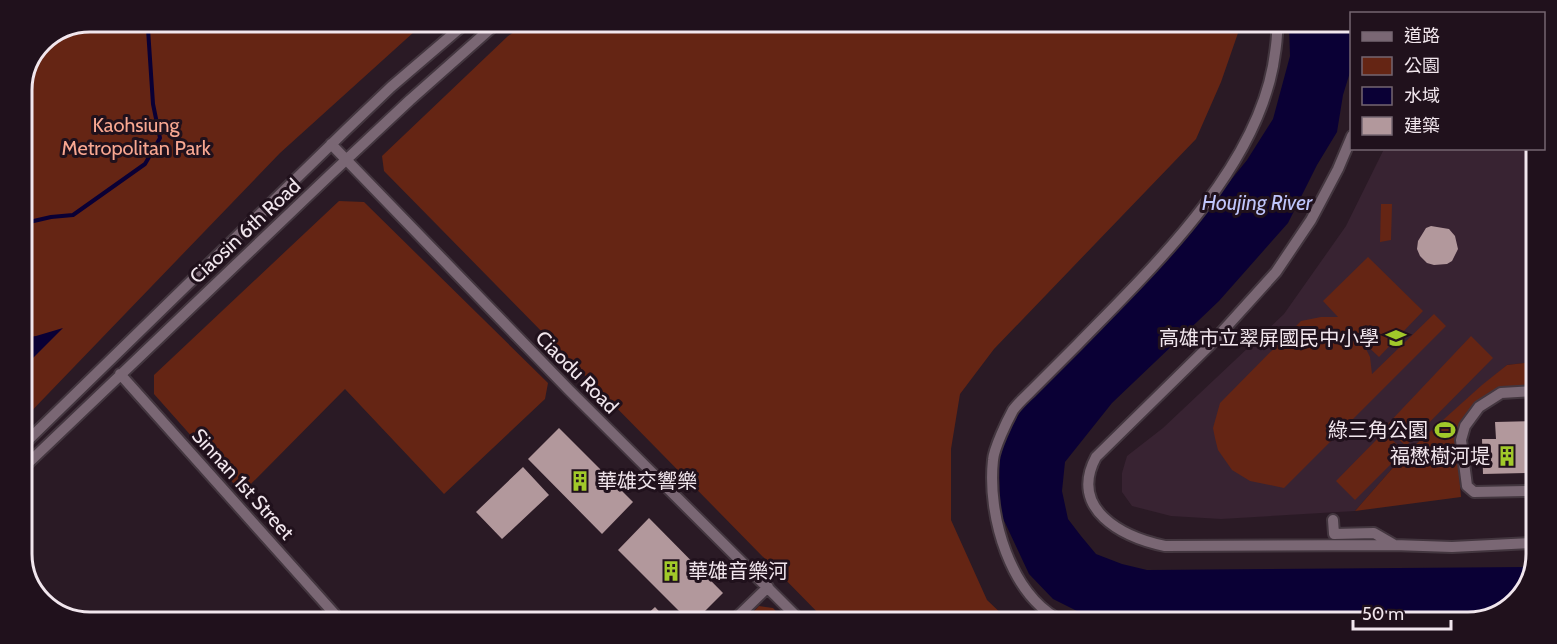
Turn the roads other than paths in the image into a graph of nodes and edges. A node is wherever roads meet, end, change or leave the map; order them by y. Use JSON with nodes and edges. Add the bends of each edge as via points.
{"nodes":[{"id":1,"x":455,"y":32,"type":"edge"},
{"id":2,"x":487,"y":32,"type":"edge"},
{"id":3,"x":1278,"y":32,"type":"edge"},
{"id":4,"x":1350,"y":141,"type":"edge"},
{"id":5,"x":331,"y":144,"type":"junction"},
{"id":6,"x":346,"y":160,"type":"junction"},
{"id":7,"x":120,"y":374,"type":"junction"},
{"id":8,"x":1526,"y":391,"type":"edge"},
{"id":9,"x":32,"y":436,"type":"edge"},
{"id":10,"x":32,"y":459,"type":"edge"},
{"id":11,"x":1526,"y":491,"type":"edge"},
{"id":12,"x":1334,"y":520,"type":"dead end"},
{"id":13,"x":1526,"y":543,"type":"edge"},
{"id":14,"x":1394,"y":545,"type":"junction"},
{"id":15,"x":768,"y":587,"type":"junction"},
{"id":16,"x":333,"y":612,"type":"edge"},
{"id":17,"x":742,"y":612,"type":"edge"},
{"id":18,"x":792,"y":612,"type":"edge"},
{"id":19,"x":1049,"y":612,"type":"edge"}],
"edges":[{"from":1,"to":5,"type":"street","name":"Ciaosin 6th Road"},
{"from":2,"to":6,"type":"street","name":"Ciaosin 6th Road"},
{"from":3,"to":19,"type":"street","via":[[1269,85],[1247,142],[1205,203],[1153,266],[1014,408],[993,458],[992,504],[1002,545],[1022,585]]},
{"from":4,"to":14,"type":"street","via":[[1311,220],[1276,272],[1210,345],[1096,457],[1089,488],[1098,512],[1112,525],[1148,543]]},
{"from":5,"to":6,"type":"street","name":"Ciaodu Road"},
{"from":5,"to":9,"type":"street","name":"Ciaosin 6th Road"},
{"from":6,"to":7,"type":"street","name":"Ciaosin 6th Road"},
{"from":6,"to":15,"type":"street","name":"Ciaodu Road","via":[[569,390]]},
{"from":7,"to":10,"type":"street","name":"Ciaosin 6th Road"},
{"from":7,"to":16,"type":"street","name":"Sinnan 1st Street"},
{"from":8,"to":11,"type":"street","via":[[1501,393],[1479,407],[1465,426],[1461,440],[1470,490]]},
{"from":12,"to":14,"type":"street","via":[[1334,534],[1374,533]]},
{"from":13,"to":14,"type":"street"},
{"from":15,"to":17,"type":"street"},
{"from":15,"to":18,"type":"street","name":"Ciaodu Road"}]}
